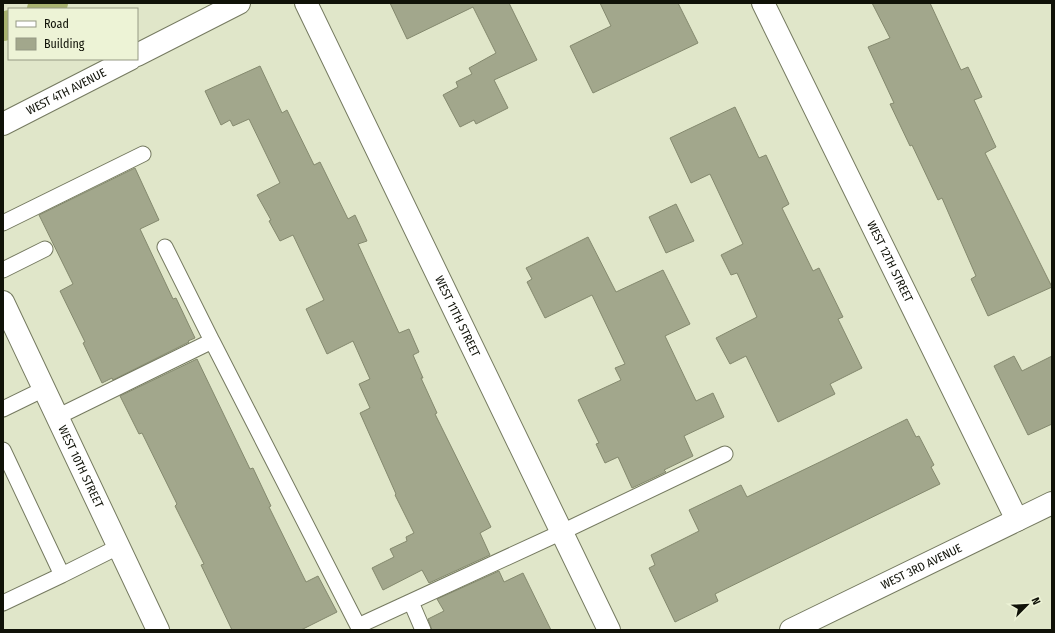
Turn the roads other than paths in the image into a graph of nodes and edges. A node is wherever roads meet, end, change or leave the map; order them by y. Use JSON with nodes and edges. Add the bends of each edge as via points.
{"nodes":[{"id":1,"x":239,"y":3,"type":"edge"},
{"id":2,"x":306,"y":3,"type":"edge"},
{"id":3,"x":763,"y":3,"type":"edge"},
{"id":4,"x":138,"y":54,"type":"edge"},
{"id":5,"x":128,"y":60,"type":"edge"},
{"id":6,"x":3,"y":124,"type":"edge"},
{"id":7,"x":143,"y":154,"type":"dead end"},
{"id":8,"x":3,"y":223,"type":"edge"},
{"id":9,"x":164,"y":247,"type":"dead end"},
{"id":10,"x":45,"y":249,"type":"dead end"},
{"id":11,"x":3,"y":270,"type":"edge"},
{"id":12,"x":3,"y":302,"type":"edge"},
{"id":13,"x":212,"y":342,"type":"junction"},
{"id":14,"x":44,"y":389,"type":"junction"},
{"id":15,"x":3,"y":408,"type":"edge"},
{"id":16,"x":57,"y":417,"type":"junction"},
{"id":17,"x":3,"y":450,"type":"edge"},
{"id":18,"x":724,"y":454,"type":"dead end"},
{"id":19,"x":1052,"y":503,"type":"edge"},
{"id":20,"x":1017,"y":520,"type":"junction"},
{"id":21,"x":562,"y":532,"type":"junction"},
{"id":22,"x":118,"y":547,"type":"junction"},
{"id":23,"x":62,"y":575,"type":"junction"},
{"id":24,"x":411,"y":602,"type":"junction"},
{"id":25,"x":3,"y":603,"type":"edge"},
{"id":26,"x":158,"y":630,"type":"edge"},
{"id":27,"x":423,"y":630,"type":"edge"},
{"id":28,"x":609,"y":630,"type":"edge"},
{"id":29,"x":790,"y":630,"type":"edge"}],
"edges":[{"from":1,"to":4,"type":"street"},
{"from":2,"to":21,"type":"street","name":"WEST 11TH STREET"},
{"from":3,"to":20,"type":"street","name":"WEST 12TH STREET"},
{"from":5,"to":6,"type":"street","name":"WEST 4TH AVENUE"},
{"from":7,"to":8,"type":"lane"},
{"from":9,"to":13,"type":"lane"},
{"from":10,"to":11,"type":"lane"},
{"from":12,"to":14,"type":"street","name":"WEST 10TH STREET"},
{"from":13,"to":16,"type":"lane"},
{"from":13,"to":24,"type":"lane","via":[[358,626]]},
{"from":14,"to":15,"type":"lane"},
{"from":14,"to":16,"type":"street","name":"WEST 10TH STREET"},
{"from":16,"to":22,"type":"street","name":"WEST 10TH STREET"},
{"from":17,"to":23,"type":"lane"},
{"from":18,"to":21,"type":"lane"},
{"from":19,"to":20,"type":"street","name":"WEST 3RD AVENUE"},
{"from":20,"to":29,"type":"street","name":"WEST 3RD AVENUE"},
{"from":21,"to":24,"type":"lane"},
{"from":21,"to":28,"type":"street","name":"WEST 11TH STREET"},
{"from":22,"to":23,"type":"lane"},
{"from":22,"to":26,"type":"street","name":"WEST 10TH STREET"},
{"from":23,"to":25,"type":"lane"},
{"from":24,"to":27,"type":"lane"}]}
